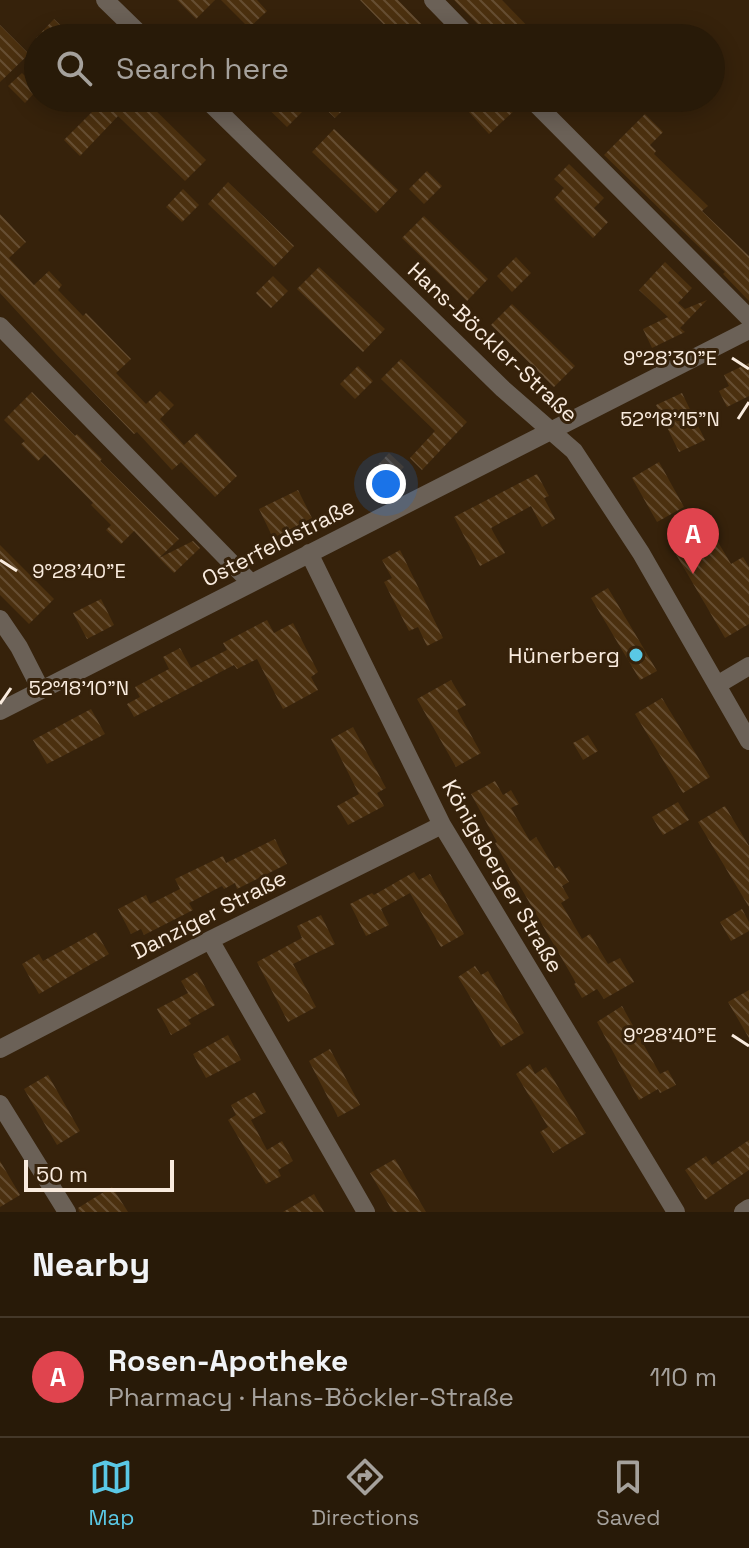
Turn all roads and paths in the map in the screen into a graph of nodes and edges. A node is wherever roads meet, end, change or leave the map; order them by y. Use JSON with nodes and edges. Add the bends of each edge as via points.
{"nodes":[{"id":1,"x":105,"y":0,"type":"edge"},
{"id":2,"x":433,"y":0,"type":"edge"},
{"id":3,"x":130,"y":24,"type":"edge"},
{"id":4,"x":456,"y":24,"type":"edge"},
{"id":5,"x":219,"y":112,"type":"edge"},
{"id":6,"x":544,"y":112,"type":"edge"},
{"id":7,"x":749,"y":318,"type":"edge"},
{"id":8,"x":0,"y":326,"type":"edge"},
{"id":9,"x":749,"y":330,"type":"edge"},
{"id":10,"x":550,"y":430,"type":"junction"},
{"id":11,"x":309,"y":553,"type":"junction"},
{"id":12,"x":251,"y":583,"type":"junction"},
{"id":13,"x":0,"y":619,"type":"edge"},
{"id":14,"x":749,"y":666,"type":"edge"},
{"id":15,"x":717,"y":685,"type":"junction"},
{"id":16,"x":41,"y":690,"type":"junction"},
{"id":17,"x":0,"y":711,"type":"edge"},
{"id":18,"x":749,"y":741,"type":"edge"},
{"id":19,"x":442,"y":825,"type":"junction"},
{"id":20,"x":210,"y":940,"type":"junction"},
{"id":21,"x":0,"y":1049,"type":"edge"},
{"id":22,"x":0,"y":1104,"type":"edge"},
{"id":23,"x":749,"y":1208,"type":"edge"},
{"id":24,"x":67,"y":1212,"type":"edge"},
{"id":25,"x":366,"y":1212,"type":"edge"},
{"id":26,"x":676,"y":1212,"type":"edge"},
{"id":27,"x":743,"y":1212,"type":"edge"}],
"edges":[{"from":1,"to":3,"type":"street"},
{"from":2,"to":4,"type":"street"},
{"from":5,"to":10,"type":"street","name":"Hans-Böckler-Straße"},
{"from":6,"to":7,"type":"street"},
{"from":8,"to":12,"type":"street"},
{"from":9,"to":10,"type":"street","name":"Osterfeldstraße"},
{"from":10,"to":11,"type":"street","name":"Osterfeldstraße"},
{"from":10,"to":15,"type":"street","name":"Hans-Böckler-Straße","via":[[574,451],[641,553]]},
{"from":11,"to":12,"type":"street","name":"Osterfeldstraße"},
{"from":11,"to":19,"type":"street","name":"Königsberger Straße"},
{"from":12,"to":16,"type":"street","name":"Osterfeldstraße"},
{"from":13,"to":16,"type":"street"},
{"from":14,"to":15,"type":"street"},
{"from":15,"to":18,"type":"street","name":"Hans-Böckler-Straße"},
{"from":16,"to":17,"type":"street","name":"Osterfeldstraße"},
{"from":19,"to":20,"type":"street","name":"Danziger Straße"},
{"from":19,"to":26,"type":"street","name":"Königsberger Straße"},
{"from":20,"to":21,"type":"street","name":"Danziger Straße"},
{"from":20,"to":25,"type":"street"},
{"from":22,"to":24,"type":"street"},
{"from":23,"to":27,"type":"street"}]}
